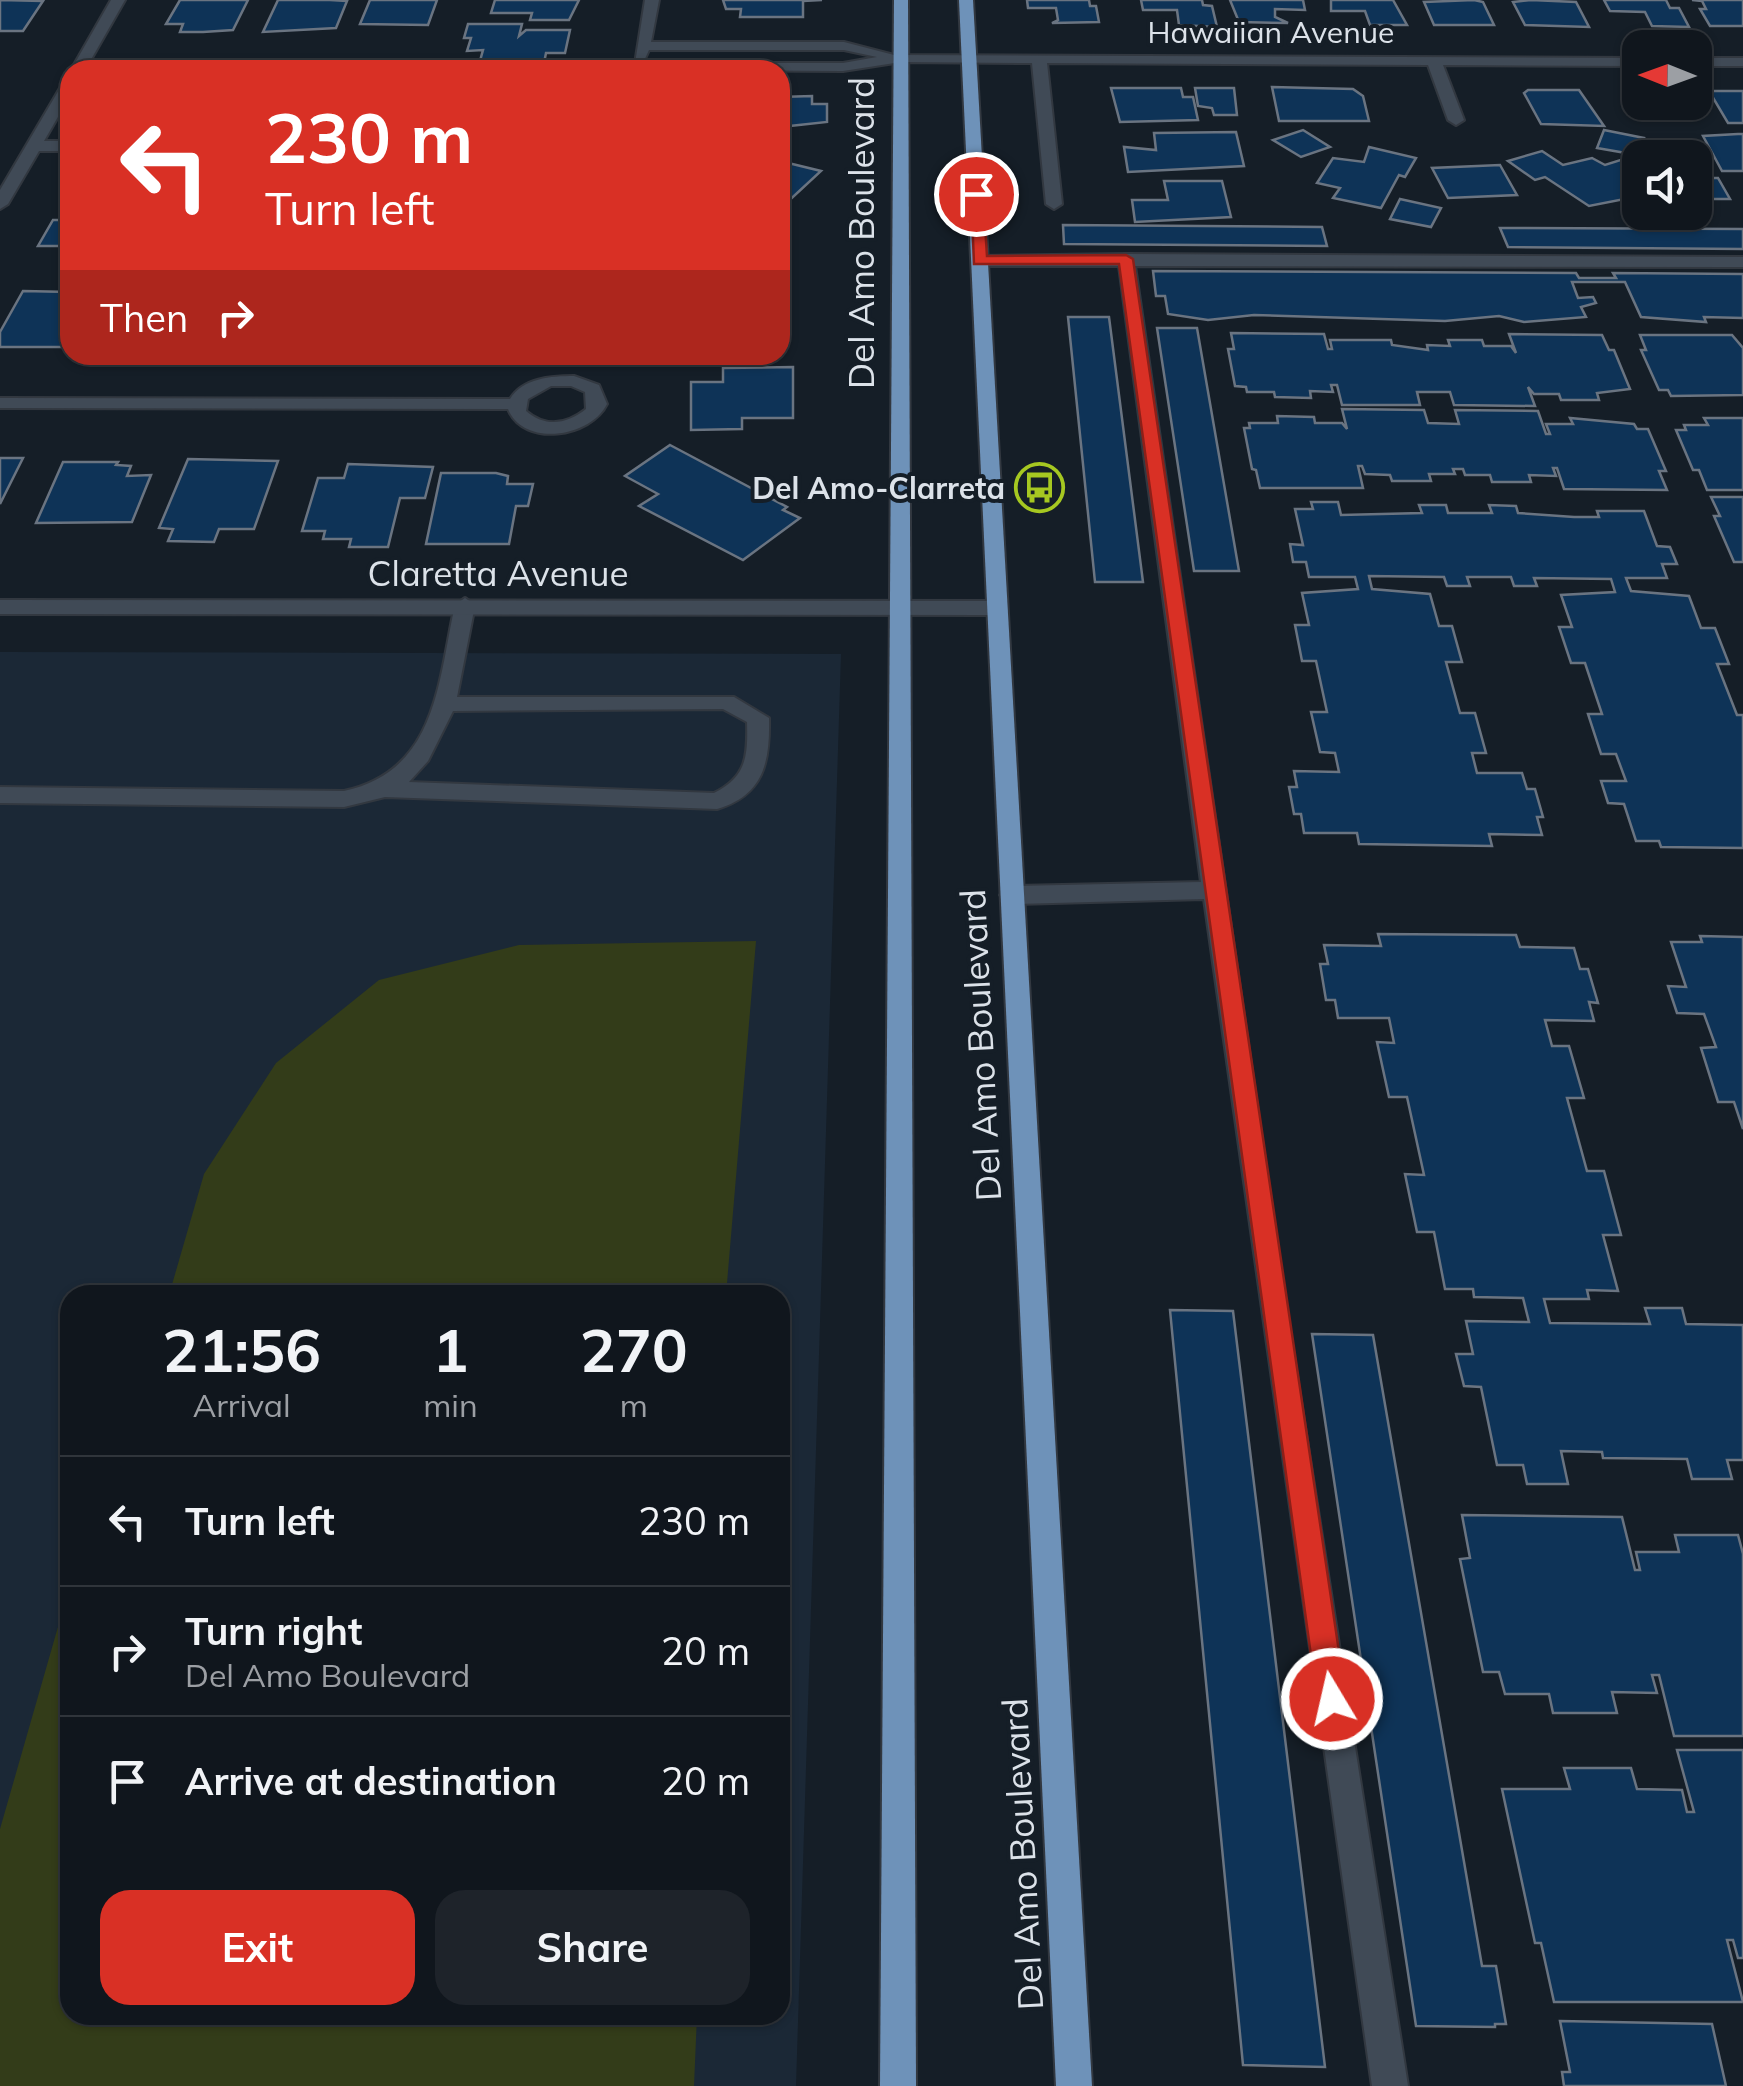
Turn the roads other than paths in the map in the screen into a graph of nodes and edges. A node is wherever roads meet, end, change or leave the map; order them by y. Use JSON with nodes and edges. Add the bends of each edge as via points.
{"nodes":[{"id":1,"x":118,"y":0,"type":"edge"},
{"id":2,"x":652,"y":0,"type":"edge"},
{"id":3,"x":901,"y":0,"type":"edge"},
{"id":4,"x":966,"y":0,"type":"edge"},
{"id":5,"x":643,"y":46,"type":"junction"},
{"id":6,"x":901,"y":58,"type":"junction"},
{"id":7,"x":969,"y":58,"type":"junction"},
{"id":8,"x":1039,"y":59,"type":"junction"},
{"id":9,"x":84,"y":60,"type":"edge"},
{"id":10,"x":640,"y":60,"type":"edge"},
{"id":11,"x":1434,"y":61,"type":"junction"},
{"id":12,"x":1622,"y":62,"type":"edge"},
{"id":13,"x":1712,"y":62,"type":"edge"},
{"id":14,"x":1743,"y":62,"type":"edge"},
{"id":15,"x":790,"y":67,"type":"edge"},
{"id":16,"x":60,"y":100,"type":"edge"},
{"id":17,"x":1456,"y":120,"type":"dead end"},
{"id":18,"x":34,"y":146,"type":"junction"},
{"id":19,"x":60,"y":146,"type":"edge"},
{"id":20,"x":0,"y":204,"type":"edge"},
{"id":21,"x":1054,"y":204,"type":"dead end"},
{"id":22,"x":1126,"y":259,"type":"junction"},
{"id":23,"x":980,"y":260,"type":"junction"},
{"id":24,"x":1743,"y":262,"type":"edge"},
{"id":25,"x":0,"y":404,"type":"edge"},
{"id":26,"x":516,"y":404,"type":"dead end"},
{"id":27,"x":465,"y":605,"type":"junction"},
{"id":28,"x":0,"y":607,"type":"edge"},
{"id":29,"x":899,"y":608,"type":"junction"},
{"id":30,"x":997,"y":608,"type":"junction"},
{"id":31,"x":442,"y":704,"type":"junction"},
{"id":32,"x":382,"y":789,"type":"junction"},
{"id":33,"x":0,"y":796,"type":"edge"},
{"id":34,"x":1215,"y":890,"type":"junction"},
{"id":35,"x":1012,"y":895,"type":"junction"},
{"id":36,"x":898,"y":2086,"type":"edge"},
{"id":37,"x":1074,"y":2086,"type":"edge"},
{"id":38,"x":1390,"y":2086,"type":"edge"}],
"edges":[{"from":1,"to":9,"type":"street"},
{"from":2,"to":5,"type":"street"},
{"from":3,"to":6,"type":"main road","name":"Del Amo Boulevard"},
{"from":4,"to":7,"type":"main road","name":"Del Amo Boulevard"},
{"from":5,"to":6,"type":"street","name":"Hawaiian Avenue","via":[[844,46]]},
{"from":5,"to":10,"type":"street"},
{"from":6,"to":7,"type":"street","name":"Hawaiian Avenue"},
{"from":6,"to":15,"type":"street","name":"Hawaiian Avenue"},
{"from":6,"to":29,"type":"main road","name":"Del Amo Boulevard"},
{"from":7,"to":8,"type":"street","name":"Hawaiian Avenue"},
{"from":7,"to":23,"type":"main road","name":"Del Amo Boulevard"},
{"from":8,"to":11,"type":"street","name":"Hawaiian Avenue"},
{"from":8,"to":21,"type":"street"},
{"from":11,"to":12,"type":"street","name":"Hawaiian Avenue"},
{"from":11,"to":17,"type":"street"},
{"from":13,"to":14,"type":"street"},
{"from":16,"to":18,"type":"street"},
{"from":18,"to":19,"type":"street"},
{"from":18,"to":20,"type":"street"},
{"from":22,"to":23,"type":"street"},
{"from":22,"to":24,"type":"street"},
{"from":22,"to":34,"type":"street"},
{"from":23,"to":30,"type":"main road","name":"Del Amo Boulevard"},
{"from":25,"to":26,"type":"street"},
{"from":27,"to":28,"type":"street","name":"Claretta Avenue"},
{"from":27,"to":29,"type":"street","name":"Claretta Avenue"},
{"from":27,"to":31,"type":"street"},
{"from":29,"to":30,"type":"street","name":"Claretta Avenue"},
{"from":29,"to":36,"type":"main road","name":"Del Amo Boulevard"},
{"from":30,"to":35,"type":"main road","name":"Del Amo Boulevard"},
{"from":31,"to":32,"type":"street","via":[[424,756]]},
{"from":31,"to":32,"type":"street","via":[[726,702],[758,718],[759,761],[745,789],[717,801]]},
{"from":32,"to":33,"type":"street","via":[[344,799]]},
{"from":34,"to":35,"type":"street"},
{"from":34,"to":38,"type":"street"},
{"from":35,"to":37,"type":"main road","name":"Del Amo Boulevard"}]}
